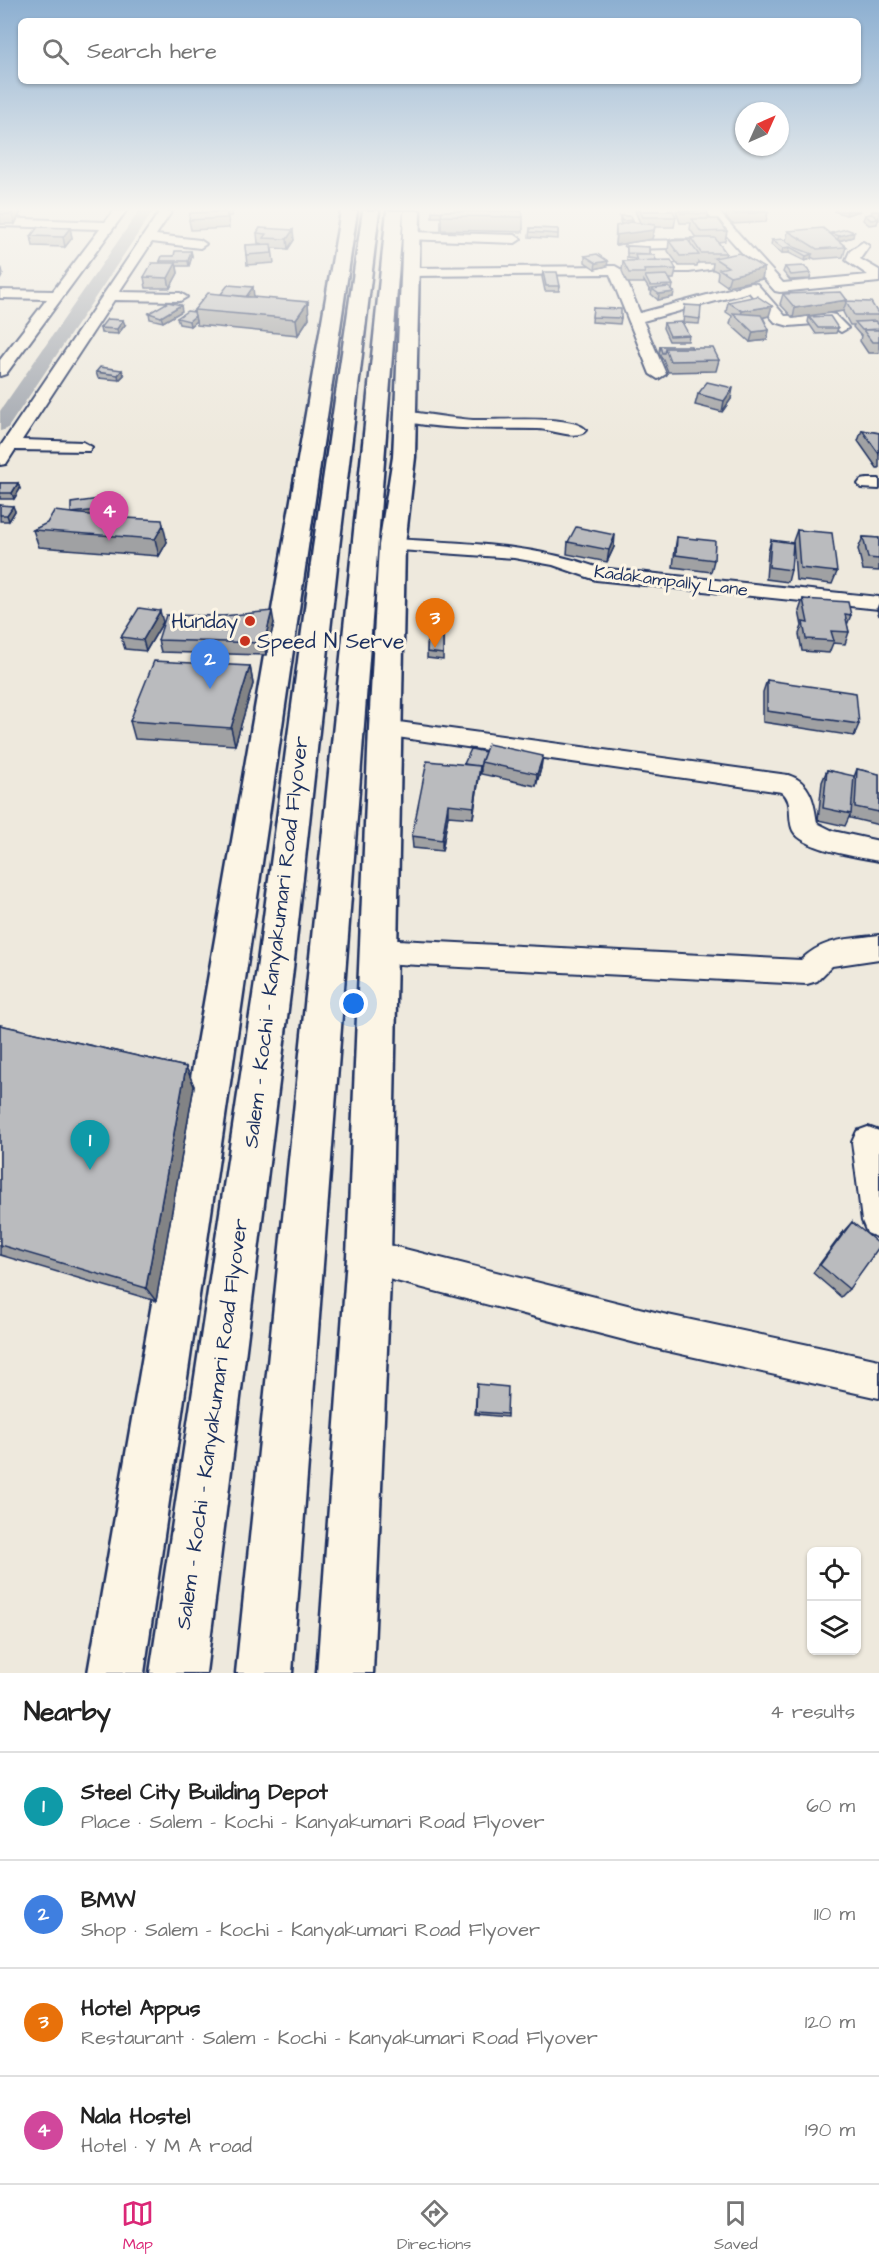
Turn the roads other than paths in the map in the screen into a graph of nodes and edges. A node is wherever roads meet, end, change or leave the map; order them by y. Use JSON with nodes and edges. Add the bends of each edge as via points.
{"nodes":[{"id":1,"x":63,"y":289,"type":"edge"},
{"id":2,"x":114,"y":289,"type":"edge"},
{"id":3,"x":337,"y":289,"type":"edge"},
{"id":4,"x":360,"y":289,"type":"edge"},
{"id":5,"x":397,"y":289,"type":"edge"},
{"id":6,"x":409,"y":289,"type":"edge"},
{"id":7,"x":623,"y":289,"type":"edge"},
{"id":8,"x":748,"y":289,"type":"edge"},
{"id":9,"x":753,"y":289,"type":"edge"},
{"id":10,"x":0,"y":294,"type":"edge"},
{"id":11,"x":59,"y":295,"type":"junction"},
{"id":12,"x":109,"y":296,"type":"junction"},
{"id":13,"x":180,"y":297,"type":"dead end"},
{"id":14,"x":636,"y":318,"type":"junction"},
{"id":15,"x":841,"y":328,"type":"dead end"},
{"id":16,"x":0,"y":371,"type":"edge"},
{"id":17,"x":658,"y":374,"type":"dead end"},
{"id":18,"x":404,"y":416,"type":"junction"},
{"id":19,"x":578,"y":430,"type":"dead end"},
{"id":20,"x":12,"y":445,"type":"junction"},
{"id":21,"x":84,"y":447,"type":"dead end"},
{"id":22,"x":0,"y":460,"type":"edge"},
{"id":23,"x":392,"y":545,"type":"junction"},
{"id":24,"x":879,"y":603,"type":"edge"},
{"id":25,"x":384,"y":728,"type":"junction"},
{"id":26,"x":879,"y":851,"type":"edge"},
{"id":27,"x":879,"y":947,"type":"edge"},
{"id":28,"x":378,"y":951,"type":"junction"},
{"id":29,"x":868,"y":1142,"type":"dead end"},
{"id":30,"x":879,"y":1221,"type":"edge"},
{"id":31,"x":369,"y":1257,"type":"junction"},
{"id":32,"x":879,"y":1378,"type":"edge"},
{"id":33,"x":116,"y":1673,"type":"edge"},
{"id":34,"x":178,"y":1673,"type":"edge"},
{"id":35,"x":264,"y":1673,"type":"edge"},
{"id":36,"x":345,"y":1673,"type":"edge"}],
"edges":[{"from":1,"to":11,"type":"street"},
{"from":2,"to":12,"type":"street"},
{"from":3,"to":33,"type":"main road"},
{"from":4,"to":34,"type":"main road","name":"Salem - Kochi - Kanyakumari Road Flyover","via":[[273,980]]},
{"from":5,"to":35,"type":"main road"},
{"from":6,"to":18,"type":"main road"},
{"from":7,"to":14,"type":"street"},
{"from":8,"to":14,"type":"street"},
{"from":9,"to":15,"type":"street","via":[[780,319],[789,322],[830,318]]},
{"from":10,"to":11,"type":"street"},
{"from":11,"to":16,"type":"street"},
{"from":12,"to":13,"type":"street"},
{"from":12,"to":20,"type":"street"},
{"from":14,"to":17,"type":"street"},
{"from":18,"to":19,"type":"street","via":[[474,425],[540,424]]},
{"from":18,"to":23,"type":"main road","via":[[404,458]]},
{"from":20,"to":21,"type":"street"},
{"from":20,"to":22,"type":"street"},
{"from":23,"to":24,"type":"street","name":"Kadakampally Lane","via":[[514,552],[558,560],[596,574]]},
{"from":23,"to":25,"type":"main road"},
{"from":25,"to":26,"type":"street","via":[[788,784],[801,796],[806,829],[828,840]]},
{"from":25,"to":28,"type":"main road"},
{"from":27,"to":28,"type":"street","via":[[825,955],[807,972]]},
{"from":28,"to":31,"type":"main road"},
{"from":29,"to":30,"type":"street"},
{"from":31,"to":32,"type":"street","via":[[663,1332]]},
{"from":31,"to":36,"type":"main road"}]}
